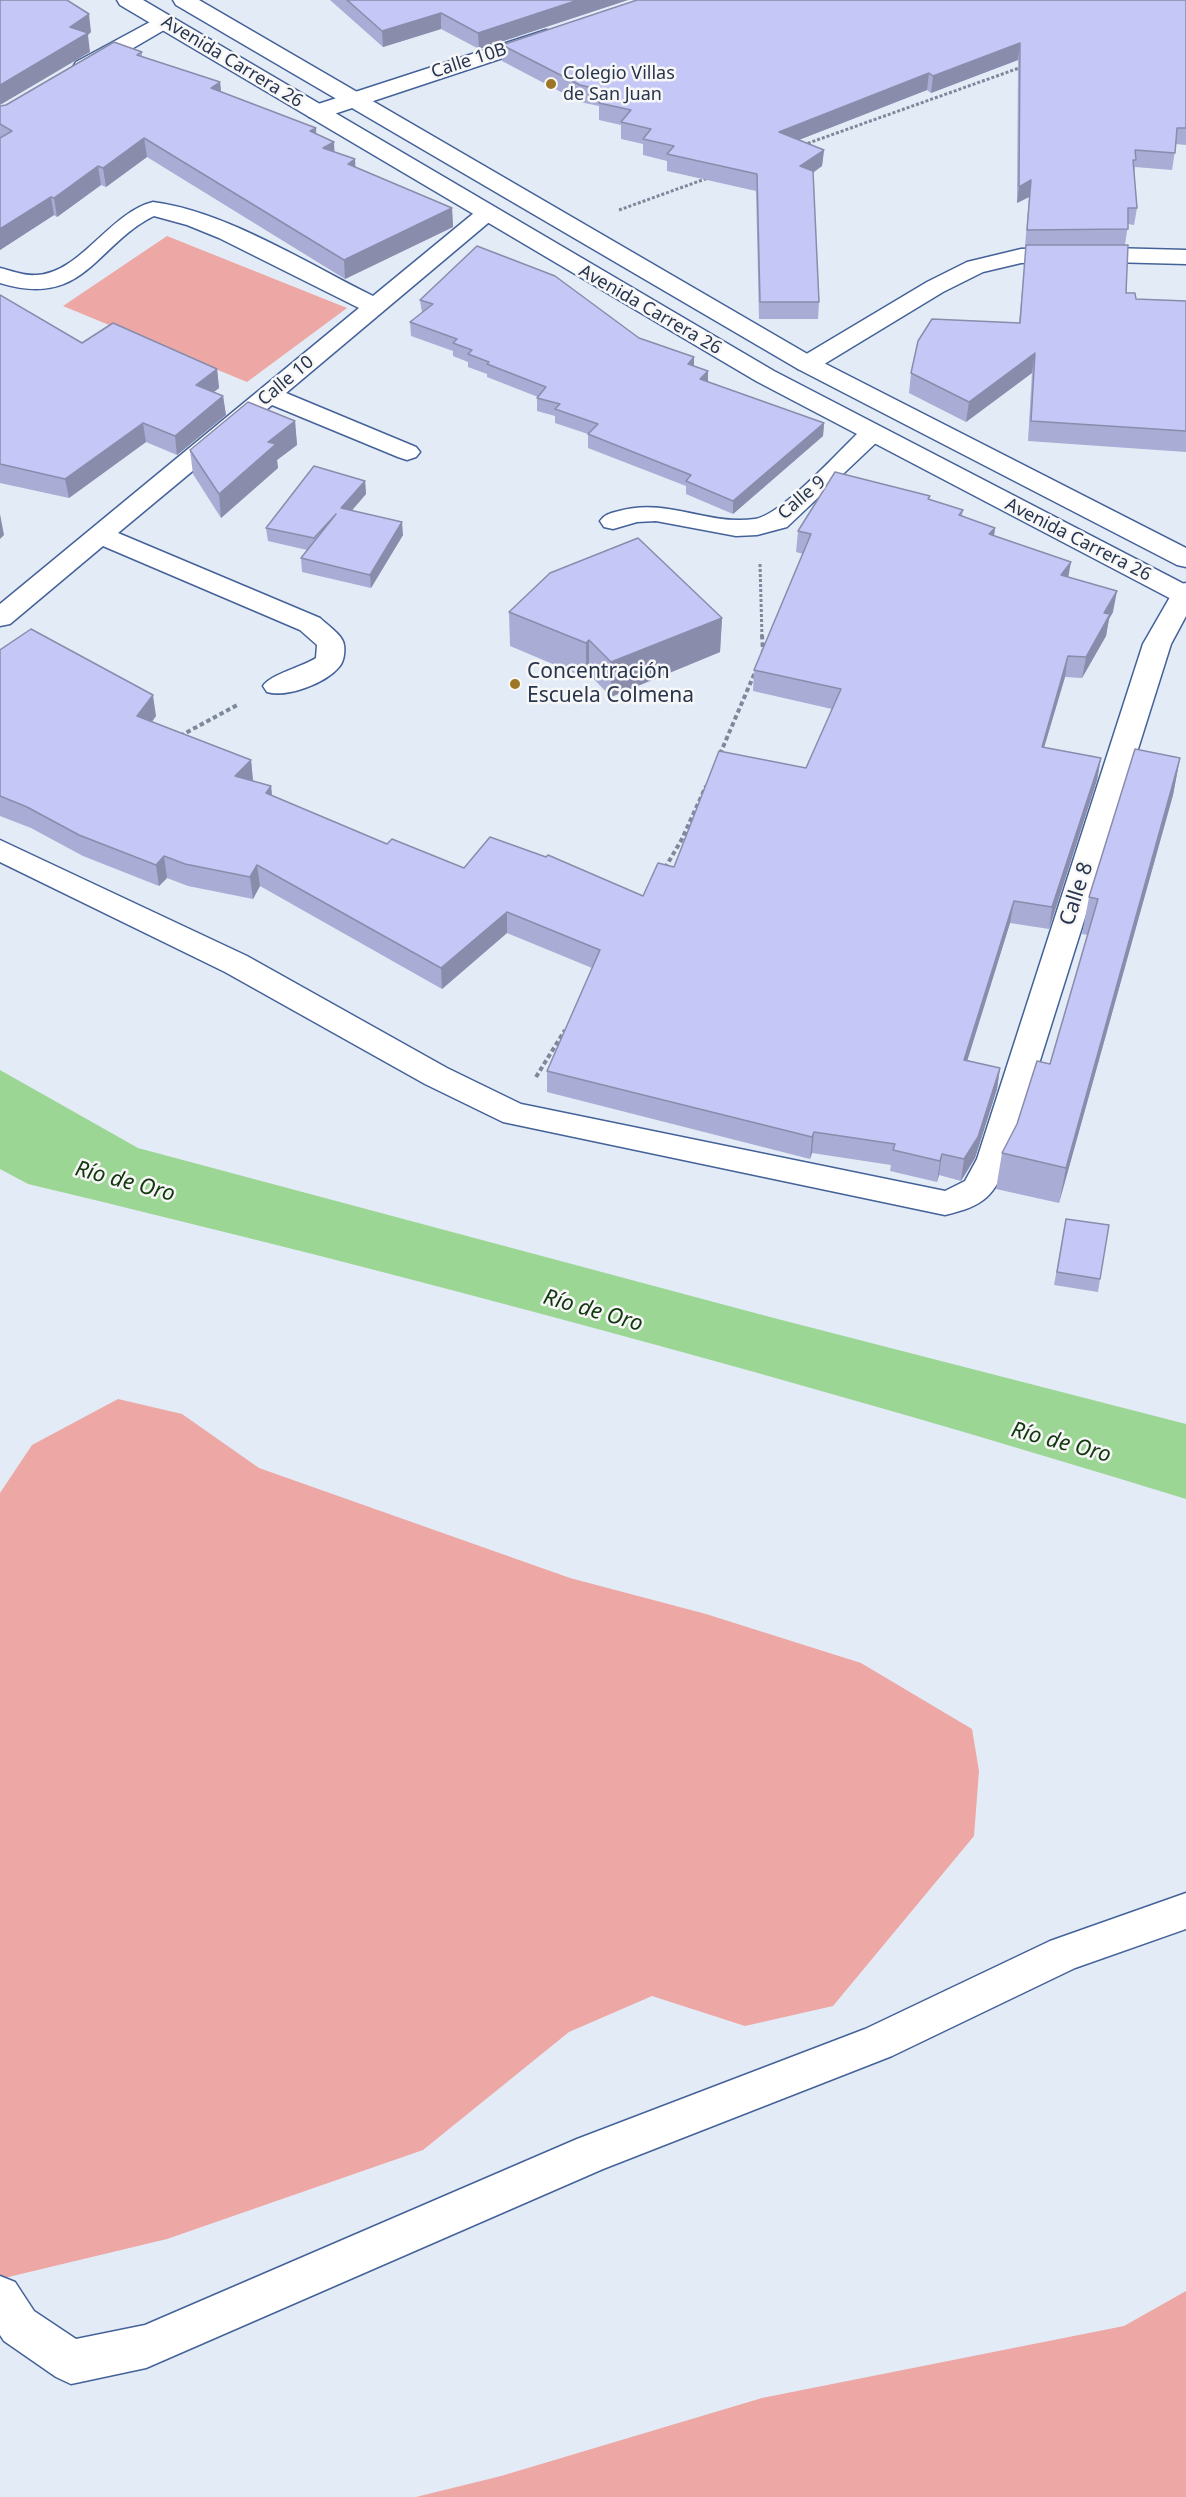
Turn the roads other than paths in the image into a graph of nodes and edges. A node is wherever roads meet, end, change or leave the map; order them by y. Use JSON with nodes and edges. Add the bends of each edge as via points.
{"nodes":[{"id":1,"x":128,"y":0,"type":"edge"},
{"id":2,"x":184,"y":0,"type":"edge"},
{"id":3,"x":163,"y":21,"type":"junction"},
{"id":4,"x":566,"y":29,"type":"edge"},
{"id":5,"x":61,"y":81,"type":"edge"},
{"id":6,"x":355,"y":98,"type":"junction"},
{"id":7,"x":317,"y":112,"type":"junction"},
{"id":8,"x":488,"y":213,"type":"junction"},
{"id":9,"x":1186,"y":256,"type":"edge"},
{"id":10,"x":0,"y":275,"type":"edge"},
{"id":11,"x":375,"y":307,"type":"junction"},
{"id":12,"x":807,"y":364,"type":"junction"},
{"id":13,"x":269,"y":395,"type":"junction"},
{"id":14,"x":871,"y":434,"type":"junction"},
{"id":15,"x":408,"y":452,"type":"dead end"},
{"id":16,"x":613,"y":521,"type":"dead end"},
{"id":17,"x":100,"y":535,"type":"junction"},
{"id":18,"x":1186,"y":559,"type":"edge"},
{"id":19,"x":1185,"y":594,"type":"edge"},
{"id":20,"x":6,"y":606,"type":"edge"},
{"id":21,"x":277,"y":686,"type":"road end"},
{"id":22,"x":0,"y":850,"type":"edge"},
{"id":23,"x":1186,"y":1911,"type":"edge"},
{"id":24,"x":0,"y":2297,"type":"edge"}],
"edges":[{"from":1,"to":3,"type":"street","name":"Avenida Carrera 26"},
{"from":2,"to":6,"type":"street","name":"Avenida Carrera 26"},
{"from":3,"to":5,"type":"street"},
{"from":3,"to":7,"type":"street","name":"Avenida Carrera 26"},
{"from":4,"to":6,"type":"street","name":"Calle 10B"},
{"from":6,"to":7,"type":"street","name":"Calle 10B"},
{"from":6,"to":12,"type":"street","name":"Avenida Carrera 26"},
{"from":7,"to":8,"type":"street","name":"Avenida Carrera 26"},
{"from":8,"to":11,"type":"street","name":"Calle 10"},
{"from":8,"to":14,"type":"street","name":"Avenida Carrera 26","via":[[686,331]]},
{"from":9,"to":12,"type":"street","via":[[1022,256],[975,267]]},
{"from":10,"to":11,"type":"street","via":[[36,284],[68,275],[137,216],[154,209],[191,216]]},
{"from":11,"to":13,"type":"street","name":"Calle 10"},
{"from":12,"to":18,"type":"street","name":"Avenida Carrera 26"},
{"from":13,"to":15,"type":"street"},
{"from":13,"to":17,"type":"street","name":"Calle 10"},
{"from":14,"to":16,"type":"street","name":"Calle 9","via":[[781,520],[758,528],[733,529],[659,512],[632,513]]},
{"from":14,"to":19,"type":"street","name":"Avenida Carrera 26"},
{"from":17,"to":20,"type":"street","name":"Calle 10"},
{"from":17,"to":21,"type":"street","via":[[310,624],[330,643],[329,662],[311,674]]},
{"from":19,"to":22,"type":"street","name":"Calle 8","via":[[1157,644],[993,1159],[982,1183],[970,1197],[945,1203],[514,1114],[436,1076],[236,964]]},
{"from":23,"to":24,"type":"street","via":[[1064,1954],[878,2043],[592,2152],[146,2346],[71,2362],[19,2326]]}]}
